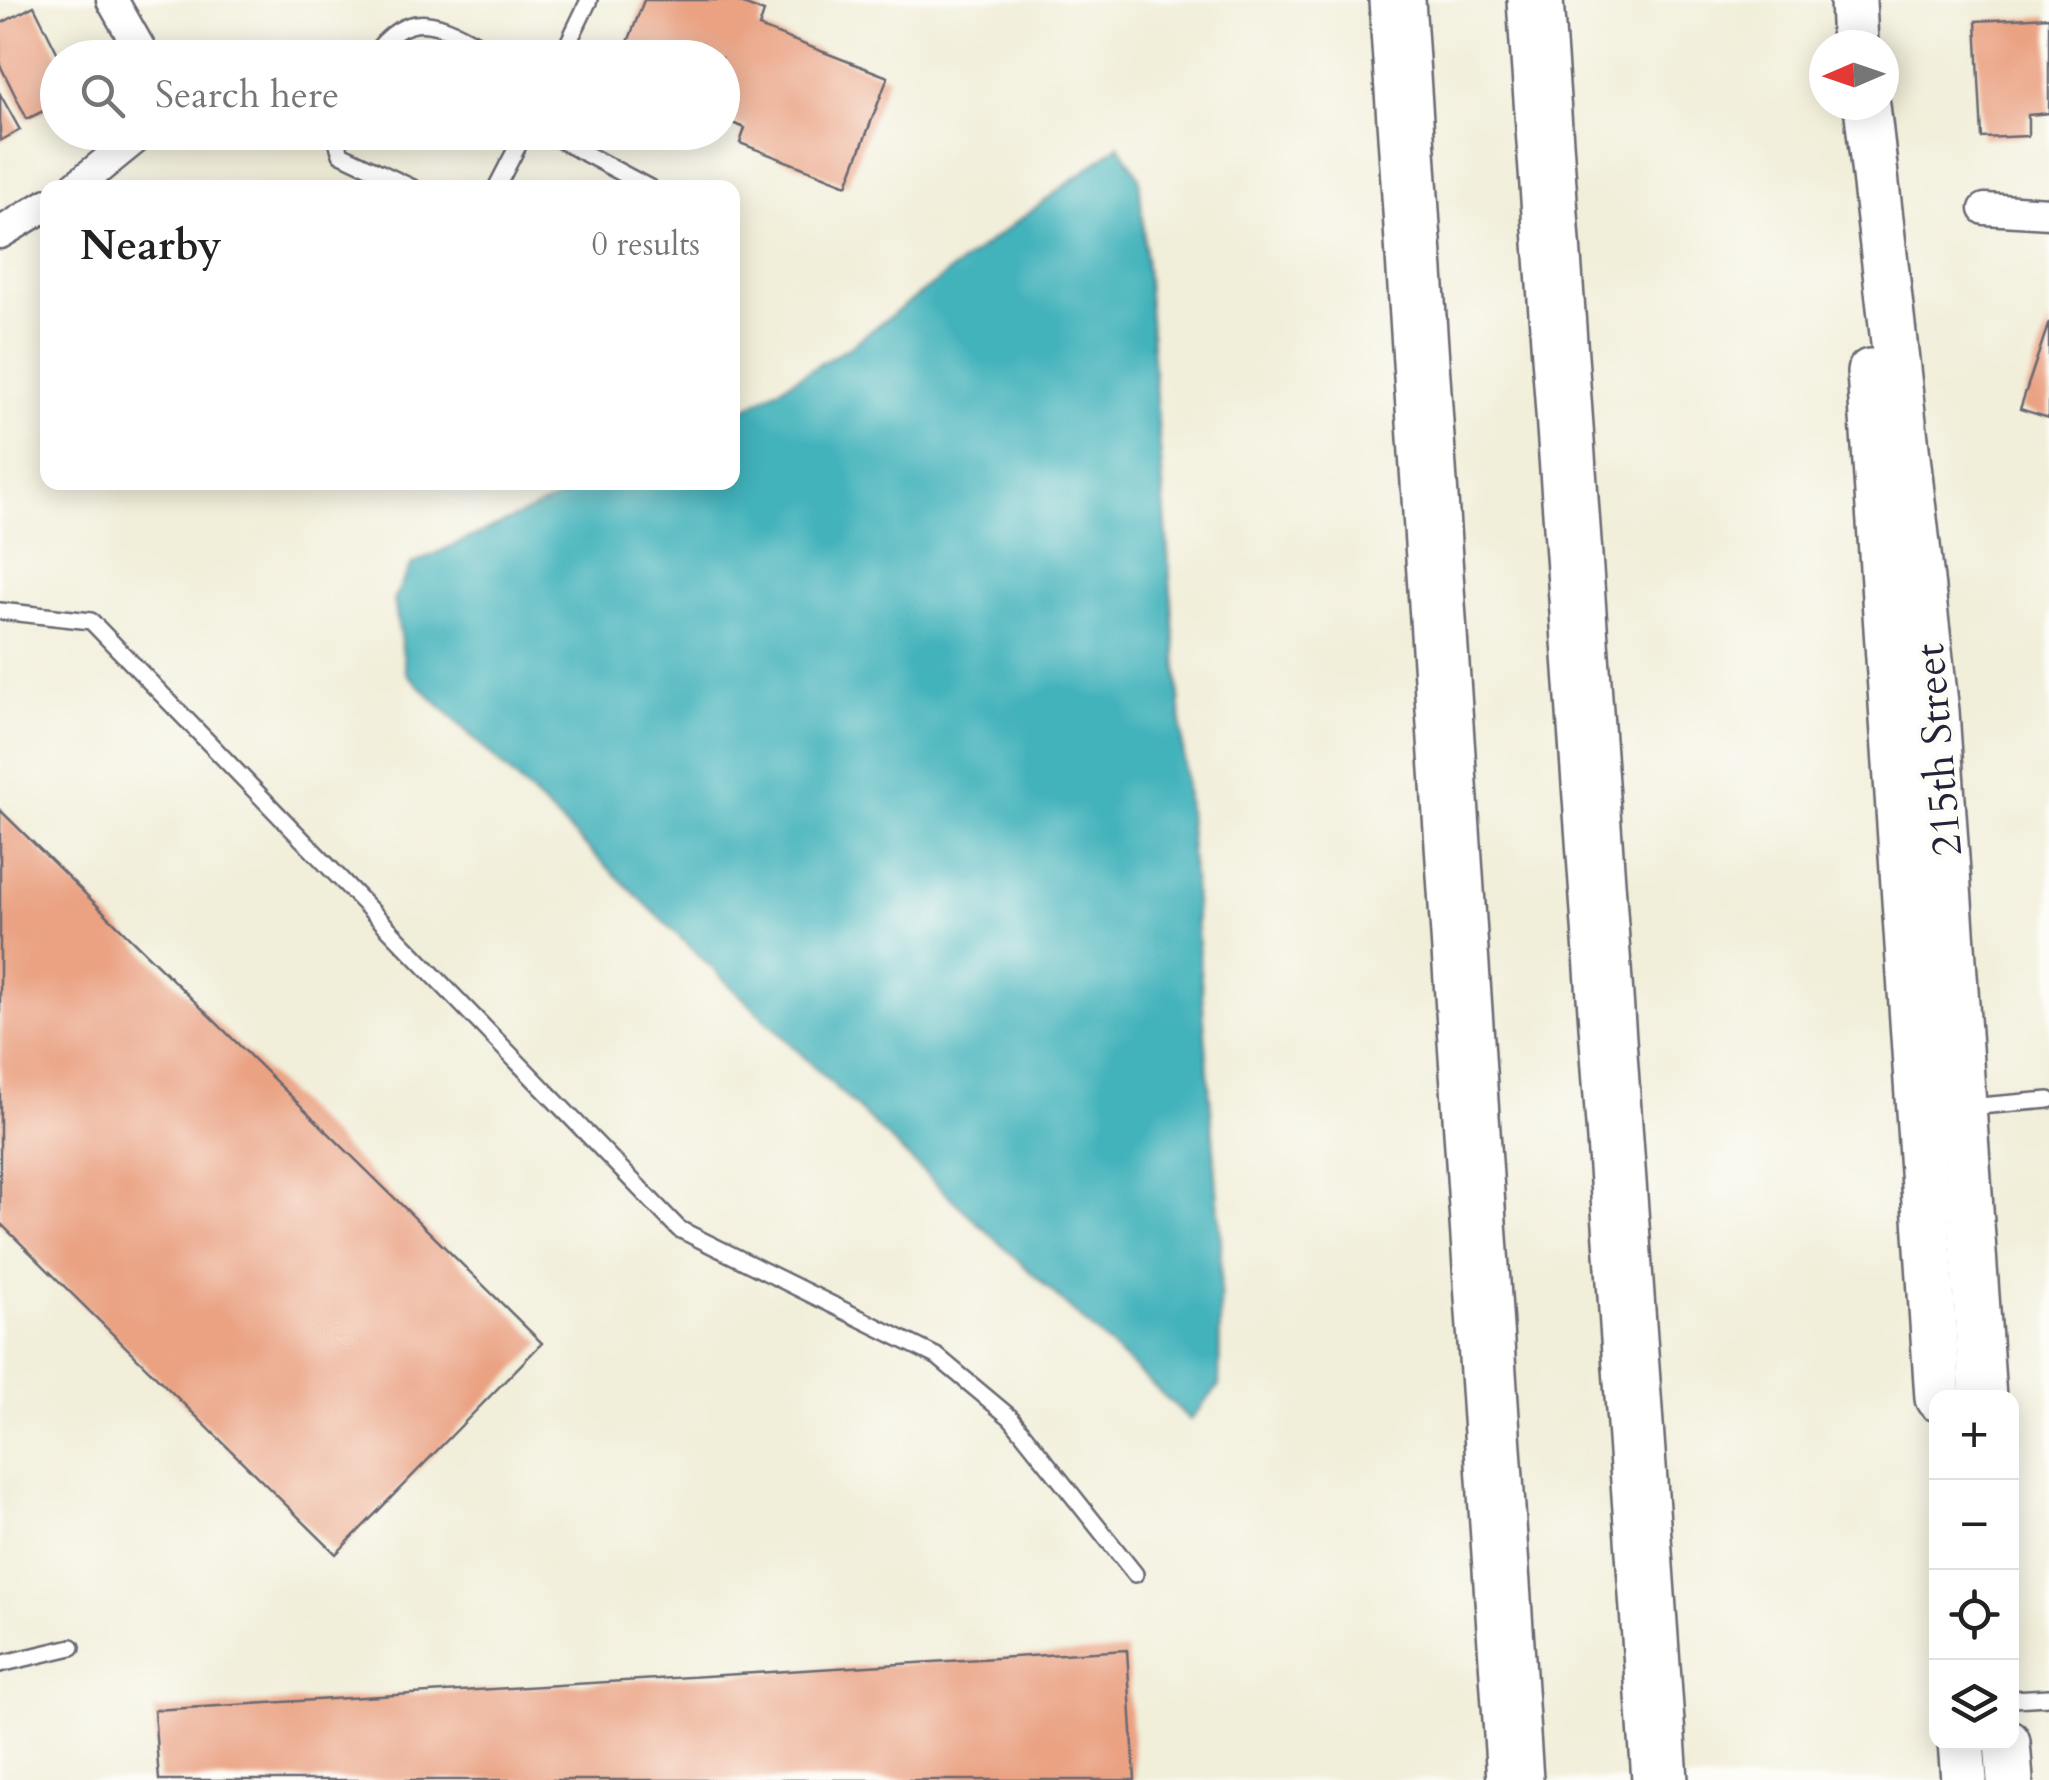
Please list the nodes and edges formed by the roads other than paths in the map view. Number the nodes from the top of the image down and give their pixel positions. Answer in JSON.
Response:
{"nodes":[{"id":1,"x":112,"y":0,"type":"edge"},
{"id":2,"x":589,"y":0,"type":"edge"},
{"id":3,"x":1396,"y":0,"type":"edge"},
{"id":4,"x":1536,"y":0,"type":"edge"},
{"id":5,"x":135,"y":40,"type":"edge"},
{"id":6,"x":381,"y":40,"type":"edge"},
{"id":7,"x":470,"y":40,"type":"edge"},
{"id":8,"x":570,"y":40,"type":"edge"},
{"id":9,"x":1858,"y":120,"type":"edge"},
{"id":10,"x":1870,"y":120,"type":"edge"},
{"id":11,"x":121,"y":150,"type":"edge"},
{"id":12,"x":341,"y":150,"type":"edge"},
{"id":13,"x":516,"y":150,"type":"edge"},
{"id":14,"x":579,"y":150,"type":"edge"},
{"id":15,"x":84,"y":180,"type":"edge"},
{"id":16,"x":396,"y":180,"type":"edge"},
{"id":17,"x":500,"y":180,"type":"edge"},
{"id":18,"x":635,"y":180,"type":"edge"},
{"id":19,"x":1985,"y":208,"type":"dead end"},
{"id":20,"x":40,"y":209,"type":"edge"},
{"id":21,"x":2049,"y":213,"type":"edge"},
{"id":22,"x":0,"y":234,"type":"edge"},
{"id":23,"x":0,"y":611,"type":"edge"},
{"id":24,"x":2049,"y":1100,"type":"edge"},
{"id":25,"x":1941,"y":1109,"type":"junction"},
{"id":26,"x":1938,"y":1390,"type":"edge"},
{"id":27,"x":1982,"y":1390,"type":"edge"},
{"id":28,"x":1135,"y":1574,"type":"dead end"},
{"id":29,"x":72,"y":1647,"type":"dead end"},
{"id":30,"x":0,"y":1664,"type":"edge"},
{"id":31,"x":2049,"y":1698,"type":"edge"},
{"id":32,"x":2019,"y":1699,"type":"edge"},
{"id":33,"x":1962,"y":1750,"type":"edge"},
{"id":34,"x":2008,"y":1750,"type":"edge"},
{"id":35,"x":1515,"y":1780,"type":"edge"},
{"id":36,"x":1660,"y":1780,"type":"edge"},
{"id":37,"x":1964,"y":1780,"type":"edge"},
{"id":38,"x":2010,"y":1780,"type":"edge"}],
"edges":[{"from":1,"to":5,"type":"street"},
{"from":2,"to":8,"type":"lane"},
{"from":3,"to":35,"type":"highway"},
{"from":4,"to":36,"type":"highway"},
{"from":6,"to":7,"type":"lane"},
{"from":9,"to":25,"type":"street","name":"215th Street"},
{"from":10,"to":25,"type":"street","name":"215th Street"},
{"from":11,"to":15,"type":"street"},
{"from":12,"to":16,"type":"lane"},
{"from":13,"to":17,"type":"lane"},
{"from":14,"to":18,"type":"lane"},
{"from":19,"to":21,"type":"street"},
{"from":20,"to":22,"type":"street"},
{"from":23,"to":28,"type":"lane"},
{"from":24,"to":25,"type":"lane"},
{"from":25,"to":26,"type":"street","name":"215th Street"},
{"from":25,"to":27,"type":"street","name":"215th Street"},
{"from":29,"to":30,"type":"lane"},
{"from":31,"to":32,"type":"lane"},
{"from":33,"to":37,"type":"street"},
{"from":34,"to":38,"type":"street"}]}
